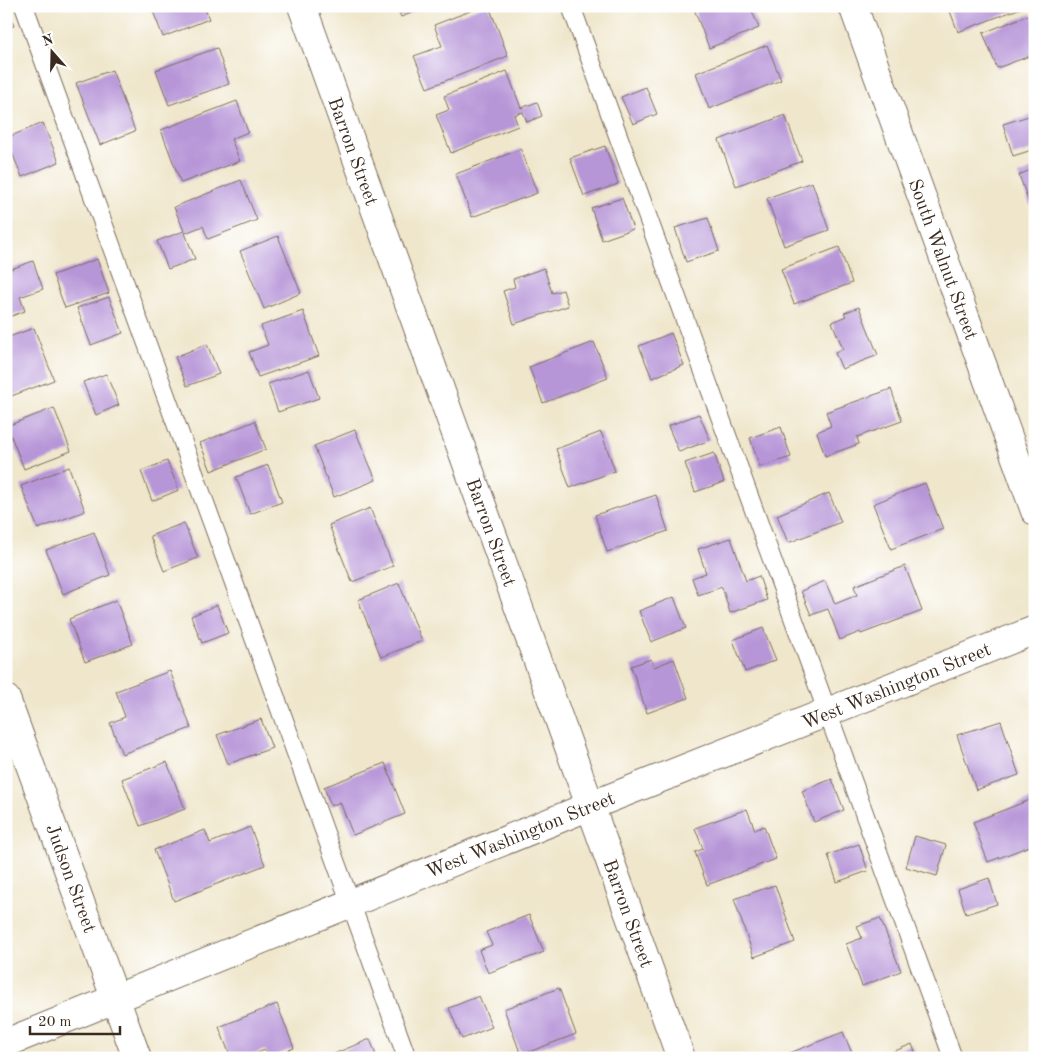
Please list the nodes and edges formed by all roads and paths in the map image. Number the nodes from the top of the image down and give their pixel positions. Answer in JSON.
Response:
{"nodes":[{"id":1,"x":24,"y":6,"type":"edge"},
{"id":2,"x":302,"y":6,"type":"edge"},
{"id":3,"x":570,"y":6,"type":"edge"},
{"id":4,"x":853,"y":6,"type":"edge"},
{"id":5,"x":1035,"y":511,"type":"edge"},
{"id":6,"x":1035,"y":630,"type":"edge"},
{"id":7,"x":6,"y":699,"type":"edge"},
{"id":8,"x":828,"y":712,"type":"junction"},
{"id":9,"x":590,"y":806,"type":"junction"},
{"id":10,"x":351,"y":902,"type":"junction"},
{"id":11,"x":115,"y":998,"type":"junction"},
{"id":12,"x":6,"y":1042,"type":"edge"},
{"id":13,"x":137,"y":1058,"type":"edge"},
{"id":14,"x":406,"y":1058,"type":"edge"},
{"id":15,"x":681,"y":1058,"type":"edge"},
{"id":16,"x":953,"y":1058,"type":"edge"}],
"edges":[{"from":1,"to":10,"type":"lane"},
{"from":2,"to":9,"type":"street","name":"Barron Street"},
{"from":3,"to":8,"type":"lane"},
{"from":4,"to":5,"type":"street","name":"South Walnut Street"},
{"from":6,"to":8,"type":"street","name":"West Washington Street"},
{"from":7,"to":11,"type":"street","name":"Judson Street"},
{"from":8,"to":9,"type":"street","name":"West Washington Street"},
{"from":8,"to":16,"type":"lane"},
{"from":9,"to":10,"type":"street","name":"West Washington Street"},
{"from":9,"to":15,"type":"street","name":"Barron Street"},
{"from":10,"to":11,"type":"street","name":"West Washington Street"},
{"from":10,"to":14,"type":"lane"},
{"from":11,"to":12,"type":"street","name":"West Washington Street"},
{"from":11,"to":13,"type":"street","name":"Judson Street"}]}
